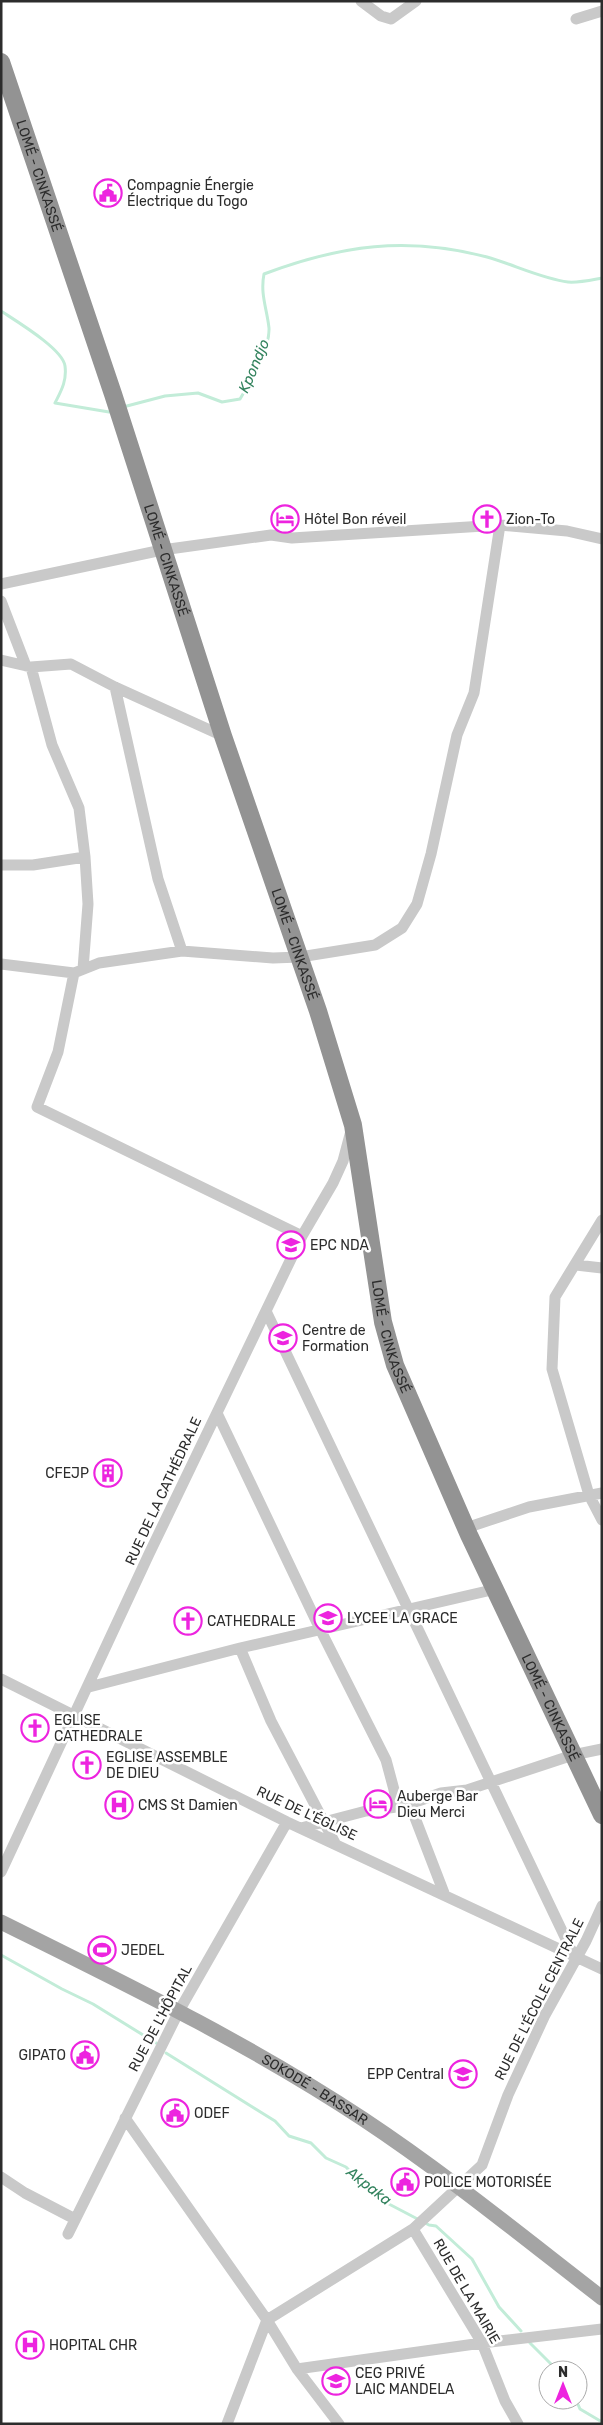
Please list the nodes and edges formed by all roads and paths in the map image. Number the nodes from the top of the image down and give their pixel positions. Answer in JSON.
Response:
{"nodes":[{"id":1,"x":361,"y":1,"type":"edge"},
{"id":2,"x":416,"y":1,"type":"edge"},
{"id":3,"x":602,"y":10,"type":"edge"},
{"id":4,"x":576,"y":18,"type":"dead end"},
{"id":5,"x":1,"y":62,"type":"edge"},
{"id":6,"x":500,"y":525,"type":"junction"},
{"id":7,"x":602,"y":539,"type":"edge"},
{"id":8,"x":162,"y":550,"type":"junction"},
{"id":9,"x":1,"y":584,"type":"edge"},
{"id":10,"x":1,"y":601,"type":"edge"},
{"id":11,"x":1,"y":660,"type":"edge"},
{"id":12,"x":28,"y":666,"type":"junction"},
{"id":13,"x":115,"y":687,"type":"junction"},
{"id":14,"x":223,"y":736,"type":"junction"},
{"id":15,"x":85,"y":857,"type":"junction"},
{"id":16,"x":1,"y":865,"type":"edge"},
{"id":17,"x":182,"y":951,"type":"junction"},
{"id":18,"x":300,"y":957,"type":"junction"},
{"id":19,"x":1,"y":964,"type":"edge"},
{"id":20,"x":78,"y":971,"type":"junction"},
{"id":21,"x":353,"y":1124,"type":"junction"},
{"id":22,"x":602,"y":1220,"type":"edge"},
{"id":23,"x":302,"y":1236,"type":"junction"},
{"id":24,"x":576,"y":1265,"type":"junction"},
{"id":25,"x":602,"y":1268,"type":"edge"},
{"id":26,"x":266,"y":1311,"type":"junction"},
{"id":27,"x":217,"y":1412,"type":"junction"},
{"id":28,"x":602,"y":1493,"type":"edge"},
{"id":29,"x":588,"y":1495,"type":"junction"},
{"id":30,"x":602,"y":1520,"type":"edge"},
{"id":31,"x":466,"y":1528,"type":"junction"},
{"id":32,"x":496,"y":1589,"type":"junction"},
{"id":33,"x":408,"y":1609,"type":"junction"},
{"id":34,"x":320,"y":1629,"type":"junction"},
{"id":35,"x":240,"y":1648,"type":"junction"},
{"id":36,"x":1,"y":1679,"type":"edge"},
{"id":37,"x":89,"y":1688,"type":"junction"},
{"id":38,"x":75,"y":1717,"type":"junction"},
{"id":39,"x":602,"y":1749,"type":"edge"},
{"id":40,"x":572,"y":1755,"type":"junction"},
{"id":41,"x":493,"y":1782,"type":"junction"},
{"id":42,"x":404,"y":1806,"type":"junction"},
{"id":43,"x":602,"y":1815,"type":"edge"},
{"id":44,"x":288,"y":1822,"type":"junction"},
{"id":45,"x":325,"y":1822,"type":"junction"},
{"id":46,"x":301,"y":1828,"type":"junction"},
{"id":47,"x":335,"y":1843,"type":"junction"},
{"id":48,"x":1,"y":1872,"type":"edge"},
{"id":49,"x":444,"y":1893,"type":"junction"},
{"id":50,"x":602,"y":1906,"type":"edge"},
{"id":51,"x":1,"y":1922,"type":"edge"},
{"id":52,"x":575,"y":1958,"type":"junction"},
{"id":53,"x":602,"y":1969,"type":"edge"},
{"id":54,"x":180,"y":2011,"type":"junction"},
{"id":55,"x":125,"y":2118,"type":"junction"},
{"id":56,"x":1,"y":2178,"type":"edge"},
{"id":57,"x":460,"y":2187,"type":"junction"},
{"id":58,"x":75,"y":2218,"type":"junction"},
{"id":59,"x":416,"y":2227,"type":"junction"},
{"id":60,"x":68,"y":2234,"type":"dead end"},
{"id":61,"x":602,"y":2298,"type":"edge"},
{"id":62,"x":267,"y":2320,"type":"junction"},
{"id":63,"x":602,"y":2329,"type":"edge"},
{"id":64,"x":482,"y":2343,"type":"junction"},
{"id":65,"x":297,"y":2369,"type":"junction"},
{"id":66,"x":227,"y":2424,"type":"edge"},
{"id":67,"x":339,"y":2424,"type":"edge"},
{"id":68,"x":518,"y":2424,"type":"edge"}],
"edges":[{"from":1,"to":2,"type":"street"},
{"from":3,"to":4,"type":"street"},
{"from":5,"to":8,"type":"highway","name":"LOMÉ - CINKASSÉ"},
{"from":6,"to":7,"type":"street"},
{"from":6,"to":8,"type":"street"},
{"from":6,"to":18,"type":"street"},
{"from":8,"to":9,"type":"street"},
{"from":8,"to":14,"type":"highway","name":"LOMÉ - CINKASSÉ"},
{"from":10,"to":12,"type":"street"},
{"from":11,"to":12,"type":"street"},
{"from":12,"to":13,"type":"street"},
{"from":12,"to":15,"type":"street"},
{"from":13,"to":14,"type":"street"},
{"from":13,"to":17,"type":"street"},
{"from":14,"to":18,"type":"highway","name":"LOMÉ - CINKASSÉ"},
{"from":15,"to":16,"type":"street"},
{"from":15,"to":20,"type":"street"},
{"from":17,"to":18,"type":"street"},
{"from":17,"to":20,"type":"street"},
{"from":18,"to":21,"type":"highway","name":"LOMÉ - CINKASSÉ"},
{"from":19,"to":20,"type":"street"},
{"from":20,"to":23,"type":"street"},
{"from":21,"to":23,"type":"street","name":"RUE DE LA CATHÉDRALE"},
{"from":21,"to":31,"type":"highway","name":"LOMÉ - CINKASSÉ"},
{"from":22,"to":24,"type":"street"},
{"from":23,"to":26,"type":"street","name":"RUE DE LA CATHÉDRALE"},
{"from":24,"to":25,"type":"street"},
{"from":24,"to":29,"type":"street"},
{"from":26,"to":27,"type":"street","name":"RUE DE LA CATHÉDRALE"},
{"from":26,"to":33,"type":"street"},
{"from":27,"to":34,"type":"street"},
{"from":27,"to":37,"type":"street","name":"RUE DE LA CATHÉDRALE"},
{"from":28,"to":29,"type":"street"},
{"from":29,"to":30,"type":"street"},
{"from":29,"to":31,"type":"street"},
{"from":31,"to":32,"type":"highway","name":"LOMÉ - CINKASSÉ"},
{"from":32,"to":33,"type":"street"},
{"from":32,"to":40,"type":"highway","name":"LOMÉ - CINKASSÉ"},
{"from":33,"to":34,"type":"street"},
{"from":33,"to":41,"type":"street"},
{"from":34,"to":35,"type":"street"},
{"from":34,"to":42,"type":"street"},
{"from":35,"to":37,"type":"street"},
{"from":35,"to":45,"type":"street"},
{"from":36,"to":38,"type":"street","name":"RUE DE L'ÉGLISE"},
{"from":37,"to":38,"type":"street","name":"RUE DE LA CATHÉDRALE"},
{"from":38,"to":44,"type":"street","name":"RUE DE L'ÉGLISE"},
{"from":38,"to":48,"type":"street","name":"RUE DE LA CATHÉDRALE"},
{"from":39,"to":40,"type":"street"},
{"from":40,"to":41,"type":"street"},
{"from":40,"to":43,"type":"highway","name":"LOMÉ - CINKASSÉ"},
{"from":41,"to":42,"type":"street"},
{"from":41,"to":52,"type":"street"},
{"from":42,"to":45,"type":"street"},
{"from":42,"to":49,"type":"street"},
{"from":44,"to":46,"type":"street","name":"RUE DE L'ÉGLISE"},
{"from":44,"to":54,"type":"street","name":"RUE DE L'HÔPITAL"},
{"from":45,"to":46,"type":"street"},
{"from":45,"to":47,"type":"street"},
{"from":46,"to":47,"type":"street","name":"RUE DE L'ÉGLISE"},
{"from":47,"to":49,"type":"street","name":"RUE DE L'ÉGLISE"},
{"from":49,"to":52,"type":"street","name":"RUE DE L'ÉGLISE"},
{"from":50,"to":52,"type":"street","name":"RUE DE L'ÉCOLE CENTRALE"},
{"from":51,"to":54,"type":"main road","name":"SOKODÉ - BASSAR"},
{"from":52,"to":53,"type":"street","name":"RUE DE L'ÉGLISE"},
{"from":52,"to":57,"type":"street","name":"RUE DE L'ÉCOLE CENTRALE"},
{"from":54,"to":55,"type":"street","name":"RUE DE L'HÔPITAL"},
{"from":54,"to":57,"type":"main road","name":"SOKODÉ - BASSAR"},
{"from":55,"to":58,"type":"street","name":"RUE DE L'HÔPITAL"},
{"from":55,"to":62,"type":"street"},
{"from":56,"to":58,"type":"street"},
{"from":57,"to":59,"type":"street","name":"RUE DE L'ÉCOLE CENTRALE"},
{"from":57,"to":61,"type":"main road","name":"SOKODÉ - BASSAR"},
{"from":58,"to":60,"type":"street","name":"RUE DE L'HÔPITAL"},
{"from":59,"to":62,"type":"street","name":"RUE DE L'ÉCOLE CENTRALE"},
{"from":59,"to":64,"type":"street","name":"RUE DE LA MAIRIE"},
{"from":62,"to":65,"type":"street"},
{"from":62,"to":66,"type":"street"},
{"from":63,"to":64,"type":"street"},
{"from":64,"to":65,"type":"street"},
{"from":64,"to":68,"type":"street","name":"RUE DE LA MAIRIE"},
{"from":65,"to":67,"type":"street"}]}
